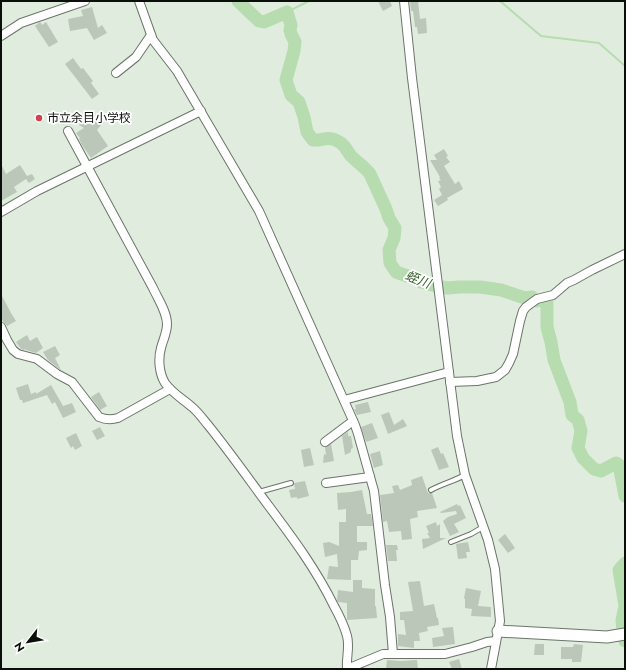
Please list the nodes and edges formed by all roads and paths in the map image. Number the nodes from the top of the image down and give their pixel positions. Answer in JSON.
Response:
{"nodes":[{"id":1,"x":85,"y":1,"type":"edge"},
{"id":2,"x":140,"y":1,"type":"edge"},
{"id":3,"x":404,"y":1,"type":"edge"},
{"id":4,"x":1,"y":36,"type":"edge"},
{"id":5,"x":151,"y":36,"type":"junction"},
{"id":6,"x":116,"y":73,"type":"dead end"},
{"id":7,"x":201,"y":111,"type":"junction"},
{"id":8,"x":68,"y":132,"type":"dead end"},
{"id":9,"x":87,"y":166,"type":"junction"},
{"id":10,"x":1,"y":212,"type":"edge"},
{"id":11,"x":625,"y":254,"type":"edge"},
{"id":12,"x":1,"y":327,"type":"edge"},
{"id":13,"x":449,"y":372,"type":"junction"},
{"id":14,"x":450,"y":382,"type":"junction"},
{"id":15,"x":170,"y":389,"type":"junction"},
{"id":16,"x":344,"y":400,"type":"junction"},
{"id":17,"x":353,"y":421,"type":"junction"},
{"id":18,"x":325,"y":442,"type":"dead end"},
{"id":19,"x":465,"y":475,"type":"junction"},
{"id":20,"x":370,"y":477,"type":"junction"},
{"id":21,"x":290,"y":483,"type":"dead end"},
{"id":22,"x":326,"y":483,"type":"dead end"},
{"id":23,"x":431,"y":490,"type":"dead end"},
{"id":24,"x":258,"y":492,"type":"junction"},
{"id":25,"x":483,"y":527,"type":"junction"},
{"id":26,"x":451,"y":542,"type":"dead end"},
{"id":27,"x":622,"y":634,"type":"edge"},
{"id":28,"x":497,"y":636,"type":"junction"},
{"id":29,"x":393,"y":654,"type":"junction"},
{"id":30,"x":347,"y":669,"type":"edge"},
{"id":31,"x":491,"y":669,"type":"edge"}],
"edges":[{"from":1,"to":4,"type":"street"},
{"from":2,"to":5,"type":"street"},
{"from":3,"to":13,"type":"street"},
{"from":5,"to":6,"type":"street"},
{"from":5,"to":7,"type":"street"},
{"from":7,"to":9,"type":"street"},
{"from":7,"to":16,"type":"street"},
{"from":8,"to":9,"type":"street"},
{"from":9,"to":10,"type":"street"},
{"from":9,"to":15,"type":"street"},
{"from":11,"to":14,"type":"street"},
{"from":12,"to":15,"type":"street"},
{"from":13,"to":14,"type":"street"},
{"from":13,"to":16,"type":"street"},
{"from":14,"to":19,"type":"street"},
{"from":15,"to":24,"type":"street"},
{"from":16,"to":17,"type":"street"},
{"from":17,"to":18,"type":"street"},
{"from":17,"to":20,"type":"street"},
{"from":19,"to":23,"type":"lane"},
{"from":19,"to":25,"type":"street"},
{"from":20,"to":22,"type":"street"},
{"from":20,"to":29,"type":"street"},
{"from":21,"to":24,"type":"lane"},
{"from":24,"to":30,"type":"street"},
{"from":25,"to":26,"type":"lane"},
{"from":25,"to":28,"type":"street"},
{"from":27,"to":28,"type":"street"},
{"from":28,"to":29,"type":"street"},
{"from":28,"to":31,"type":"street"},
{"from":29,"to":30,"type":"street"}]}
